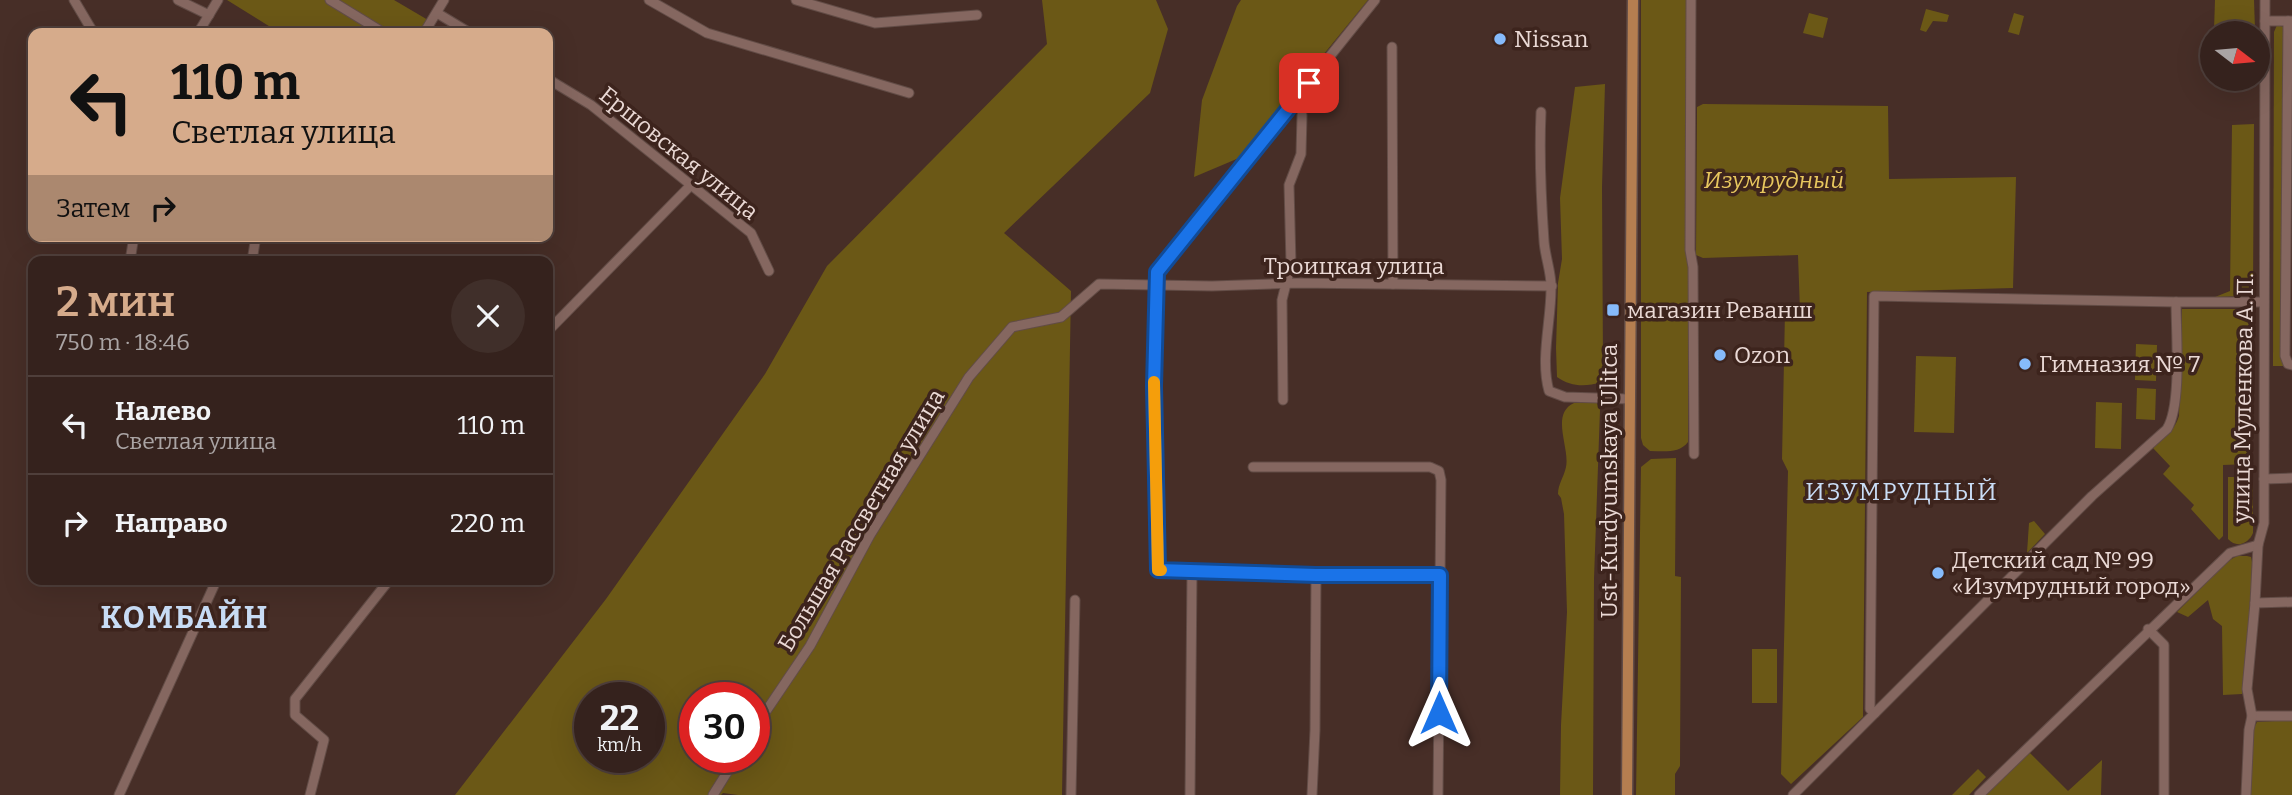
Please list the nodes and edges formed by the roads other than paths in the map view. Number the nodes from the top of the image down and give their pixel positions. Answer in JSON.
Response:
{"nodes":[{"id":1,"x":74,"y":0,"type":"edge"},
{"id":2,"x":178,"y":0,"type":"edge"},
{"id":3,"x":218,"y":0,"type":"edge"},
{"id":4,"x":330,"y":0,"type":"edge"},
{"id":5,"x":444,"y":0,"type":"edge"},
{"id":6,"x":649,"y":0,"type":"edge"},
{"id":7,"x":796,"y":0,"type":"edge"},
{"id":8,"x":1375,"y":0,"type":"edge"},
{"id":9,"x":1633,"y":0,"type":"edge"},
{"id":10,"x":1691,"y":0,"type":"edge"},
{"id":11,"x":2265,"y":0,"type":"edge"},
{"id":12,"x":436,"y":13,"type":"junction"},
{"id":13,"x":209,"y":15,"type":"junction"},
{"id":14,"x":977,"y":15,"type":"dead end"},
{"id":15,"x":2290,"y":20,"type":"edge"},
{"id":16,"x":2264,"y":21,"type":"joint"},
{"id":17,"x":91,"y":28,"type":"edge"},
{"id":18,"x":201,"y":28,"type":"edge"},
{"id":19,"x":376,"y":28,"type":"edge"},
{"id":20,"x":427,"y":28,"type":"edge"},
{"id":21,"x":462,"y":28,"type":"edge"},
{"id":22,"x":1392,"y":47,"type":"dead end"},
{"id":23,"x":553,"y":82,"type":"edge"},
{"id":24,"x":2264,"y":91,"type":"edge"},
{"id":25,"x":909,"y":93,"type":"dead end"},
{"id":26,"x":1541,"y":112,"type":"dead end"},
{"id":27,"x":1302,"y":115,"type":"dead end"},
{"id":28,"x":2290,"y":179,"type":"edge"},
{"id":29,"x":691,"y":185,"type":"junction"},
{"id":30,"x":769,"y":271,"type":"dead end"},
{"id":31,"x":1287,"y":283,"type":"junction"},
{"id":32,"x":1393,"y":284,"type":"junction"},
{"id":33,"x":1157,"y":285,"type":"junction"},
{"id":34,"x":1552,"y":286,"type":"junction"},
{"id":35,"x":2289,"y":286,"type":"edge"},
{"id":36,"x":2176,"y":302,"type":"junction"},
{"id":37,"x":2264,"y":302,"type":"junction"},
{"id":38,"x":553,"y":326,"type":"edge"},
{"id":39,"x":2290,"y":364,"type":"edge"},
{"id":40,"x":1630,"y":399,"type":"junction"},
{"id":41,"x":1283,"y":400,"type":"dead end"},
{"id":42,"x":1694,"y":454,"type":"dead end"},
{"id":43,"x":1253,"y":467,"type":"dead end"},
{"id":44,"x":2292,"y":478,"type":"edge"},
{"id":45,"x":2264,"y":479,"type":"junction"},
{"id":46,"x":2258,"y":545,"type":"junction"},
{"id":47,"x":1192,"y":571,"type":"junction"},
{"id":48,"x":1316,"y":575,"type":"junction"},
{"id":49,"x":1440,"y":575,"type":"junction"},
{"id":50,"x":214,"y":585,"type":"edge"},
{"id":51,"x":385,"y":585,"type":"edge"},
{"id":52,"x":1075,"y":600,"type":"dead end"},
{"id":53,"x":2292,"y":602,"type":"edge"},
{"id":54,"x":2255,"y":603,"type":"junction"},
{"id":55,"x":2148,"y":629,"type":"junction"},
{"id":56,"x":770,"y":705,"type":"edge"},
{"id":57,"x":1875,"y":713,"type":"junction"},
{"id":58,"x":2252,"y":716,"type":"junction"},
{"id":59,"x":2292,"y":716,"type":"edge"},
{"id":60,"x":727,"y":773,"type":"edge"},
{"id":61,"x":119,"y":795,"type":"edge"},
{"id":62,"x":310,"y":795,"type":"edge"},
{"id":63,"x":713,"y":795,"type":"edge"},
{"id":64,"x":1071,"y":795,"type":"edge"},
{"id":65,"x":1189,"y":795,"type":"edge"},
{"id":66,"x":1311,"y":795,"type":"edge"},
{"id":67,"x":1438,"y":795,"type":"edge"},
{"id":68,"x":1627,"y":795,"type":"edge"},
{"id":69,"x":1793,"y":795,"type":"edge"},
{"id":70,"x":1979,"y":795,"type":"edge"},
{"id":71,"x":2164,"y":795,"type":"edge"},
{"id":72,"x":2246,"y":795,"type":"edge"}],
"edges":[{"from":1,"to":17,"type":"street"},
{"from":2,"to":13,"type":"street"},
{"from":3,"to":13,"type":"street"},
{"from":4,"to":19,"type":"street"},
{"from":5,"to":12,"type":"street"},
{"from":6,"to":25,"type":"street"},
{"from":7,"to":14,"type":"street"},
{"from":8,"to":33,"type":"street"},
{"from":9,"to":40,"type":"main road","name":"Ust-Kurdyumskaya Ulitca"},
{"from":10,"to":42,"type":"street"},
{"from":11,"to":16,"type":"street","name":"улица Муленкова А. П."},
{"from":12,"to":20,"type":"street"},
{"from":12,"to":21,"type":"street"},
{"from":13,"to":18,"type":"street"},
{"from":15,"to":16,"type":"street"},
{"from":15,"to":28,"type":"street"},
{"from":22,"to":32,"type":"street"},
{"from":23,"to":29,"type":"street","name":"Ершовская улица"},
{"from":24,"to":37,"type":"street","name":"улица Муленкова А. П."},
{"from":26,"to":34,"type":"street"},
{"from":27,"to":31,"type":"street"},
{"from":28,"to":35,"type":"street"},
{"from":29,"to":30,"type":"street","name":"Ершовская улица"},
{"from":29,"to":38,"type":"street"},
{"from":31,"to":32,"type":"street","name":"Троицкая улица"},
{"from":31,"to":33,"type":"street","name":"Троицкая улица"},
{"from":31,"to":41,"type":"street"},
{"from":32,"to":34,"type":"street","name":"Троицкая улица"},
{"from":33,"to":47,"type":"street"},
{"from":33,"to":56,"type":"street","name":"Большая Рассветная улица"},
{"from":34,"to":40,"type":"street"},
{"from":35,"to":39,"type":"street"},
{"from":36,"to":37,"type":"street"},
{"from":36,"to":57,"type":"street"},
{"from":36,"to":57,"type":"street"},
{"from":37,"to":45,"type":"street","name":"улица Муленкова А. П."},
{"from":40,"to":68,"type":"main road","name":"Ust-Kurdyumskaya Ulitca"},
{"from":43,"to":49,"type":"street"},
{"from":44,"to":45,"type":"street"},
{"from":45,"to":46,"type":"street","name":"улица Муленкова А. П."},
{"from":46,"to":54,"type":"street","name":"улица Муленкова А. П."},
{"from":46,"to":55,"type":"street"},
{"from":47,"to":48,"type":"street"},
{"from":47,"to":65,"type":"street"},
{"from":48,"to":49,"type":"street"},
{"from":48,"to":66,"type":"street"},
{"from":49,"to":67,"type":"street"},
{"from":50,"to":61,"type":"street"},
{"from":51,"to":62,"type":"street"},
{"from":52,"to":64,"type":"street"},
{"from":53,"to":54,"type":"street"},
{"from":54,"to":58,"type":"street","name":"улица Муленкова А. П."},
{"from":55,"to":70,"type":"street"},
{"from":55,"to":71,"type":"street"},
{"from":57,"to":69,"type":"street"},
{"from":58,"to":59,"type":"street"},
{"from":58,"to":72,"type":"street","name":"улица Муленкова А. П."},
{"from":60,"to":63,"type":"street"}]}
